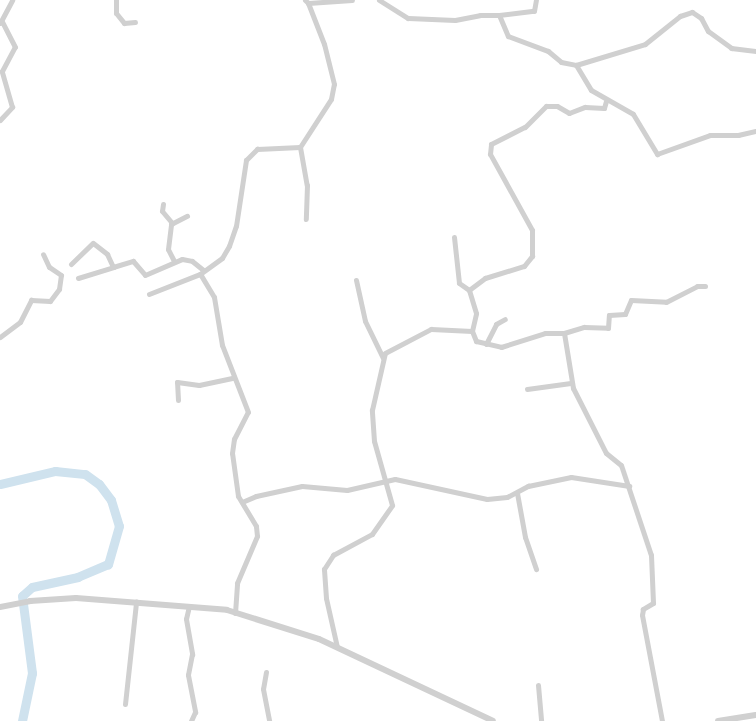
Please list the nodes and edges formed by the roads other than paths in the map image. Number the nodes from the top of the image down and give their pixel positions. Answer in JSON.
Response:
{"nodes":[{"id":1,"x":12,"y":0,"type":"edge"},
{"id":2,"x":116,"y":0,"type":"edge"},
{"id":3,"x":352,"y":0,"type":"edge"},
{"id":4,"x":379,"y":0,"type":"edge"},
{"id":5,"x":536,"y":0,"type":"edge"},
{"id":6,"x":307,"y":2,"type":"edge"},
{"id":7,"x":499,"y":15,"type":"junction"},
{"id":8,"x":135,"y":22,"type":"dead end"},
{"id":9,"x":1,"y":23,"type":"edge"},
{"id":10,"x":756,"y":50,"type":"edge"},
{"id":11,"x":576,"y":65,"type":"junction"},
{"id":12,"x":606,"y":101,"type":"junction"},
{"id":13,"x":0,"y":120,"type":"edge"},
{"id":14,"x":756,"y":131,"type":"edge"},
{"id":15,"x":300,"y":147,"type":"junction"},
{"id":16,"x":163,"y":204,"type":"dead end"},
{"id":17,"x":187,"y":216,"type":"dead end"},
{"id":18,"x":306,"y":219,"type":"dead end"},
{"id":19,"x":172,"y":223,"type":"junction"},
{"id":20,"x":454,"y":237,"type":"dead end"},
{"id":21,"x":42,"y":254,"type":"dead end"},
{"id":22,"x":174,"y":261,"type":"junction"},
{"id":23,"x":71,"y":264,"type":"dead end"},
{"id":24,"x":113,"y":267,"type":"junction"},
{"id":25,"x":202,"y":272,"type":"junction"},
{"id":26,"x":78,"y":278,"type":"dead end"},
{"id":27,"x":356,"y":280,"type":"dead end"},
{"id":28,"x":705,"y":286,"type":"dead end"},
{"id":29,"x":469,"y":290,"type":"junction"},
{"id":30,"x":149,"y":294,"type":"dead end"},
{"id":31,"x":505,"y":319,"type":"dead end"},
{"id":32,"x":472,"y":331,"type":"junction"},
{"id":33,"x":564,"y":334,"type":"junction"},
{"id":34,"x":0,"y":337,"type":"edge"},
{"id":35,"x":486,"y":344,"type":"junction"},
{"id":36,"x":383,"y":358,"type":"junction"},
{"id":37,"x":233,"y":378,"type":"junction"},
{"id":38,"x":571,"y":383,"type":"junction"},
{"id":39,"x":527,"y":389,"type":"dead end"},
{"id":40,"x":178,"y":400,"type":"dead end"},
{"id":41,"x":386,"y":479,"type":"junction"},
{"id":42,"x":629,"y":486,"type":"junction"},
{"id":43,"x":517,"y":493,"type":"junction"},
{"id":44,"x":242,"y":502,"type":"junction"},
{"id":45,"x":536,"y":569,"type":"dead end"},
{"id":46,"x":136,"y":602,"type":"junction"},
{"id":47,"x":189,"y":606,"type":"junction"},
{"id":48,"x":0,"y":608,"type":"edge"},
{"id":49,"x":236,"y":613,"type":"junction"},
{"id":50,"x":337,"y":647,"type":"junction"},
{"id":51,"x":266,"y":672,"type":"dead end"},
{"id":52,"x":538,"y":685,"type":"dead end"},
{"id":53,"x":125,"y":704,"type":"dead end"},
{"id":54,"x":756,"y":715,"type":"edge"},
{"id":55,"x":191,"y":721,"type":"edge"},
{"id":56,"x":269,"y":721,"type":"edge"},
{"id":57,"x":493,"y":721,"type":"edge"},
{"id":58,"x":541,"y":721,"type":"edge"},
{"id":59,"x":662,"y":721,"type":"edge"},
{"id":60,"x":718,"y":721,"type":"edge"}],
"edges":[{"from":1,"to":9,"type":"street"},
{"from":2,"to":8,"type":"street"},
{"from":3,"to":6,"type":"street"},
{"from":4,"to":7,"type":"street"},
{"from":5,"to":7,"type":"street"},
{"from":6,"to":15,"type":"street"},
{"from":7,"to":11,"type":"street"},
{"from":9,"to":13,"type":"street"},
{"from":10,"to":11,"type":"street"},
{"from":11,"to":12,"type":"street"},
{"from":12,"to":14,"type":"street"},
{"from":12,"to":29,"type":"street"},
{"from":15,"to":18,"type":"street"},
{"from":15,"to":25,"type":"street"},
{"from":16,"to":19,"type":"street"},
{"from":17,"to":19,"type":"street"},
{"from":19,"to":22,"type":"street"},
{"from":20,"to":29,"type":"street"},
{"from":21,"to":34,"type":"street"},
{"from":22,"to":24,"type":"street"},
{"from":22,"to":25,"type":"street"},
{"from":23,"to":24,"type":"street"},
{"from":24,"to":26,"type":"street"},
{"from":25,"to":30,"type":"street"},
{"from":25,"to":37,"type":"street"},
{"from":27,"to":36,"type":"street"},
{"from":28,"to":33,"type":"street"},
{"from":29,"to":32,"type":"street"},
{"from":31,"to":35,"type":"street"},
{"from":32,"to":35,"type":"street"},
{"from":32,"to":36,"type":"street"},
{"from":33,"to":35,"type":"street"},
{"from":33,"to":38,"type":"street"},
{"from":36,"to":41,"type":"street"},
{"from":37,"to":40,"type":"street"},
{"from":37,"to":44,"type":"street"},
{"from":38,"to":39,"type":"street"},
{"from":38,"to":42,"type":"street"},
{"from":41,"to":43,"type":"street"},
{"from":41,"to":44,"type":"street"},
{"from":41,"to":50,"type":"street"},
{"from":42,"to":43,"type":"street"},
{"from":42,"to":59,"type":"street"},
{"from":43,"to":45,"type":"street"},
{"from":44,"to":49,"type":"street"},
{"from":46,"to":47,"type":"street"},
{"from":46,"to":48,"type":"street"},
{"from":46,"to":53,"type":"street"},
{"from":47,"to":49,"type":"street"},
{"from":47,"to":55,"type":"street"},
{"from":49,"to":50,"type":"street"},
{"from":50,"to":57,"type":"street"},
{"from":51,"to":56,"type":"street"},
{"from":52,"to":58,"type":"street"},
{"from":54,"to":60,"type":"street"}]}
